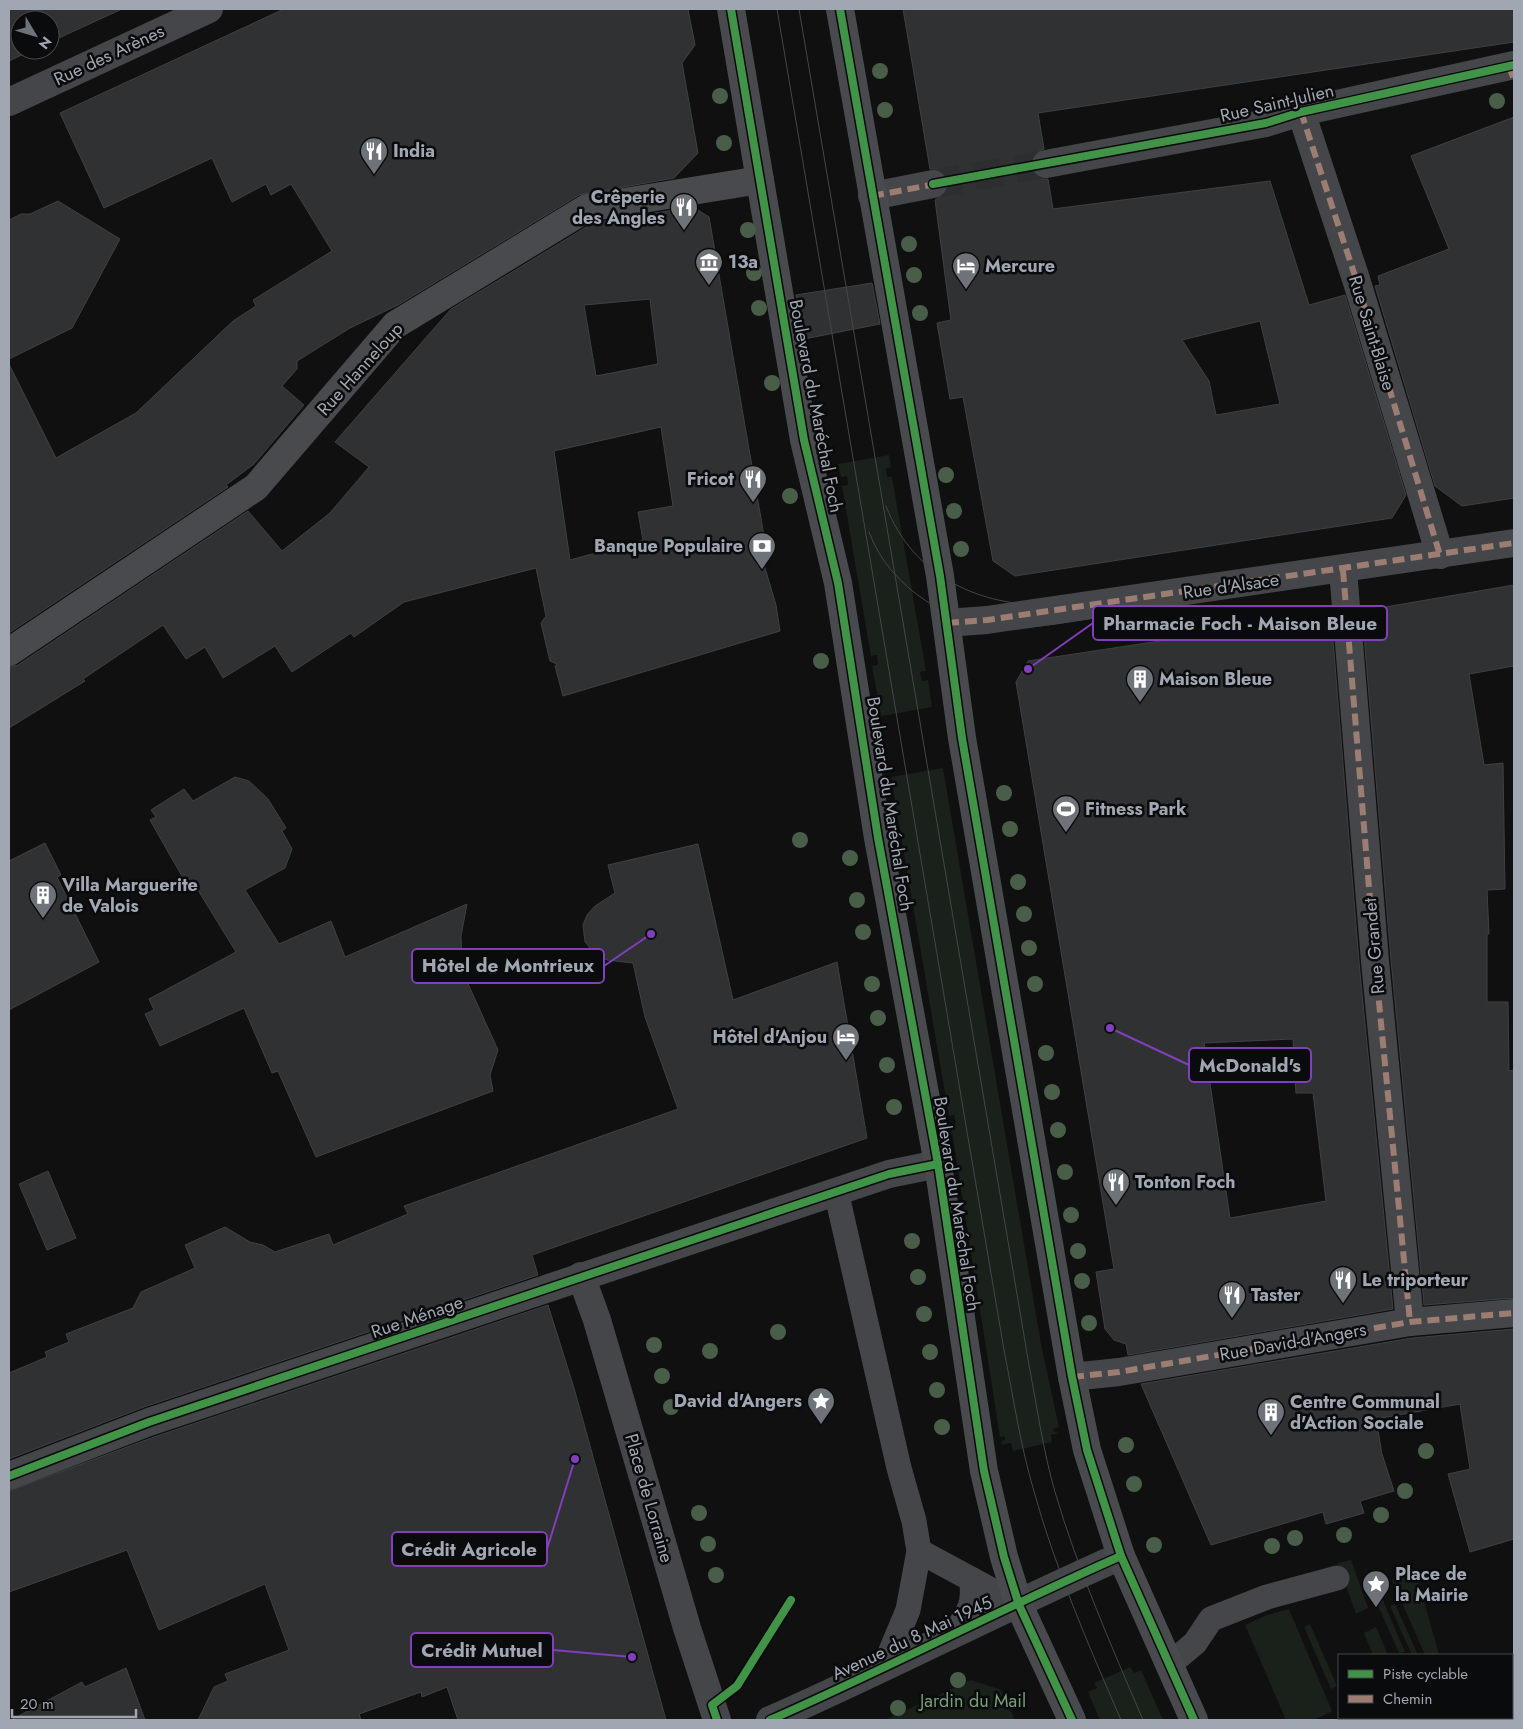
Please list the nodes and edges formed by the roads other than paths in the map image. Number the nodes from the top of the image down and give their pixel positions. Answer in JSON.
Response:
{"nodes":[{"id":1,"x":209,"y":9,"type":"edge"},
{"id":2,"x":731,"y":9,"type":"edge"},
{"id":3,"x":840,"y":9,"type":"edge"},
{"id":4,"x":1512,"y":70,"type":"edge"},
{"id":5,"x":9,"y":102,"type":"edge"},
{"id":6,"x":1301,"y":112,"type":"junction"},
{"id":7,"x":1046,"y":164,"type":"tunnel mouth"},
{"id":8,"x":760,"y":180,"type":"junction"},
{"id":9,"x":932,"y":184,"type":"tunnel mouth"},
{"id":10,"x":872,"y":196,"type":"junction"},
{"id":11,"x":1514,"y":544,"type":"edge"},
{"id":12,"x":1440,"y":555,"type":"junction"},
{"id":13,"x":1343,"y":570,"type":"junction"},
{"id":14,"x":947,"y":623,"type":"junction"},
{"id":15,"x":9,"y":652,"type":"edge"},
{"id":16,"x":938,"y":1164,"type":"junction"},
{"id":17,"x":836,"y":1192,"type":"junction"},
{"id":18,"x":581,"y":1276,"type":"junction"},
{"id":19,"x":1514,"y":1312,"type":"edge"},
{"id":20,"x":1410,"y":1322,"type":"junction"},
{"id":21,"x":1072,"y":1377,"type":"junction"},
{"id":22,"x":9,"y":1476,"type":"edge"},
{"id":23,"x":919,"y":1551,"type":"junction"},
{"id":24,"x":1121,"y":1556,"type":"junction"},
{"id":25,"x":1337,"y":1578,"type":"dead end"},
{"id":26,"x":971,"y":1579,"type":"junction"},
{"id":27,"x":1019,"y":1605,"type":"junction"},
{"id":28,"x":954,"y":1633,"type":"junction"},
{"id":29,"x":1170,"y":1664,"type":"junction"},
{"id":30,"x":885,"y":1665,"type":"junction"},
{"id":31,"x":717,"y":1720,"type":"edge"},
{"id":32,"x":770,"y":1720,"type":"edge"},
{"id":33,"x":1072,"y":1720,"type":"edge"},
{"id":34,"x":1194,"y":1720,"type":"edge"}],
"edges":[{"from":1,"to":5,"type":"street","name":"Rue des Arènes"},
{"from":2,"to":8,"type":"main road","name":"Boulevard du Maréchal Foch"},
{"from":3,"to":10,"type":"main road"},
{"from":4,"to":6,"type":"street","name":"Rue Saint-Julien"},
{"from":6,"to":7,"type":"street","name":"Rue Saint-Julien"},
{"from":6,"to":12,"type":"street","name":"Rue Saint-Blaise"},
{"from":8,"to":15,"type":"main road","name":"Rue Hanneloup"},
{"from":8,"to":16,"type":"main road","name":"Boulevard du Maréchal Foch"},
{"from":9,"to":10,"type":"street"},
{"from":10,"to":14,"type":"main road"},
{"from":11,"to":12,"type":"street","name":"Rue d'Alsace"},
{"from":12,"to":13,"type":"street","name":"Rue d'Alsace"},
{"from":13,"to":14,"type":"street","name":"Rue d'Alsace"},
{"from":13,"to":20,"type":"street","name":"Rue Grandet"},
{"from":14,"to":21,"type":"main road"},
{"from":16,"to":17,"type":"street","name":"Rue Ménage"},
{"from":16,"to":27,"type":"main road","name":"Boulevard du Maréchal Foch"},
{"from":17,"to":18,"type":"street","name":"Rue Ménage"},
{"from":17,"to":23,"type":"lane"},
{"from":18,"to":22,"type":"street","name":"Rue Ménage"},
{"from":18,"to":31,"type":"street","name":"Place de Lorraine"},
{"from":19,"to":20,"type":"street","name":"Rue David-d'Angers"},
{"from":20,"to":21,"type":"street","name":"Rue David-d'Angers"},
{"from":21,"to":24,"type":"main road"},
{"from":23,"to":26,"type":"lane"},
{"from":23,"to":30,"type":"lane"},
{"from":24,"to":27,"type":"street","name":"Avenue du 8 Mai 1945"},
{"from":24,"to":29,"type":"main road"},
{"from":25,"to":29,"type":"lane"},
{"from":26,"to":27,"type":"lane"},
{"from":26,"to":28,"type":"lane"},
{"from":27,"to":28,"type":"street","name":"Avenue du 8 Mai 1945"},
{"from":27,"to":33,"type":"main road","name":"Boulevard du Maréchal Foch"},
{"from":28,"to":30,"type":"street","name":"Avenue du 8 Mai 1945"},
{"from":29,"to":34,"type":"main road"},
{"from":30,"to":32,"type":"street","name":"Avenue du 8 Mai 1945"}]}
